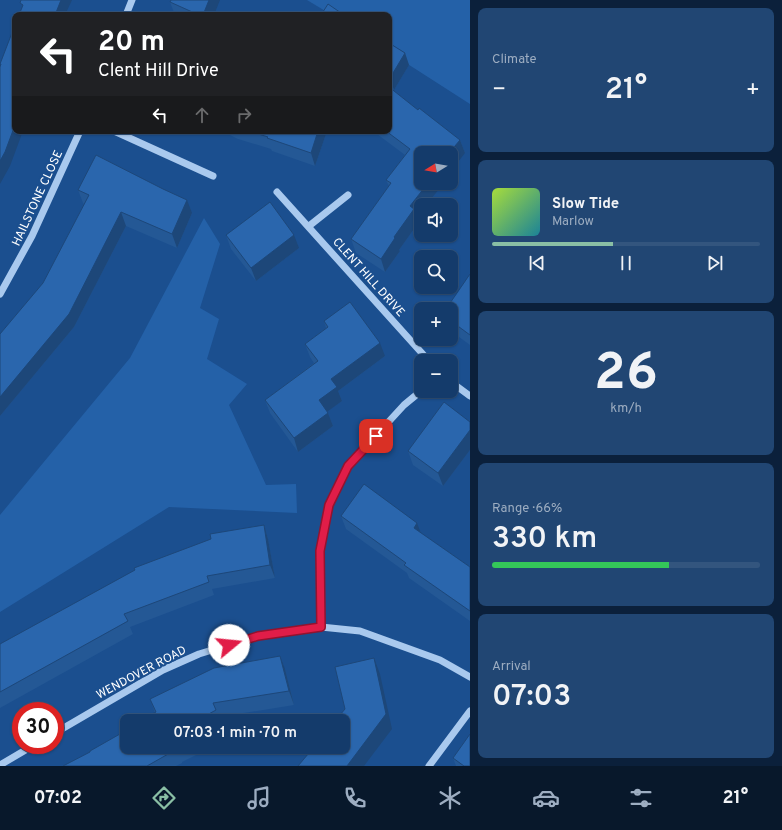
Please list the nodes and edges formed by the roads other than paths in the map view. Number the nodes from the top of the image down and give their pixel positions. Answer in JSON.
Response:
{"nodes":[{"id":1,"x":132,"y":0,"type":"edge"},
{"id":2,"x":127,"y":12,"type":"edge"},
{"id":3,"x":79,"y":134,"type":"edge"},
{"id":4,"x":121,"y":134,"type":"edge"},
{"id":5,"x":213,"y":176,"type":"dead end"},
{"id":6,"x":277,"y":192,"type":"dead end"},
{"id":7,"x":348,"y":195,"type":"dead end"},
{"id":8,"x":309,"y":226,"type":"junction"},
{"id":9,"x":0,"y":294,"type":"edge"},
{"id":10,"x":423,"y":354,"type":"edge"},
{"id":11,"x":458,"y":387,"type":"edge"},
{"id":12,"x":470,"y":396,"type":"edge"},
{"id":13,"x":414,"y":397,"type":"edge"},
{"id":14,"x":321,"y":627,"type":"junction"},
{"id":15,"x":470,"y":677,"type":"edge"},
{"id":16,"x":470,"y":711,"type":"edge"},
{"id":17,"x":64,"y":728,"type":"edge"},
{"id":18,"x":19,"y":754,"type":"edge"},
{"id":19,"x":0,"y":765,"type":"edge"},
{"id":20,"x":428,"y":766,"type":"edge"}],
"edges":[{"from":1,"to":2,"type":"street"},
{"from":3,"to":9,"type":"street","name":"HAILSTONE CLOSE"},
{"from":4,"to":5,"type":"street"},
{"from":6,"to":8,"type":"street","name":"CLENT HILL DRIVE"},
{"from":7,"to":8,"type":"street"},
{"from":8,"to":10,"type":"street","name":"CLENT HILL DRIVE"},
{"from":11,"to":12,"type":"street"},
{"from":13,"to":14,"type":"street"},
{"from":14,"to":15,"type":"street","name":"WENDOVER ROAD"},
{"from":14,"to":17,"type":"street","name":"WENDOVER ROAD"},
{"from":16,"to":20,"type":"street"},
{"from":18,"to":19,"type":"street"}]}
